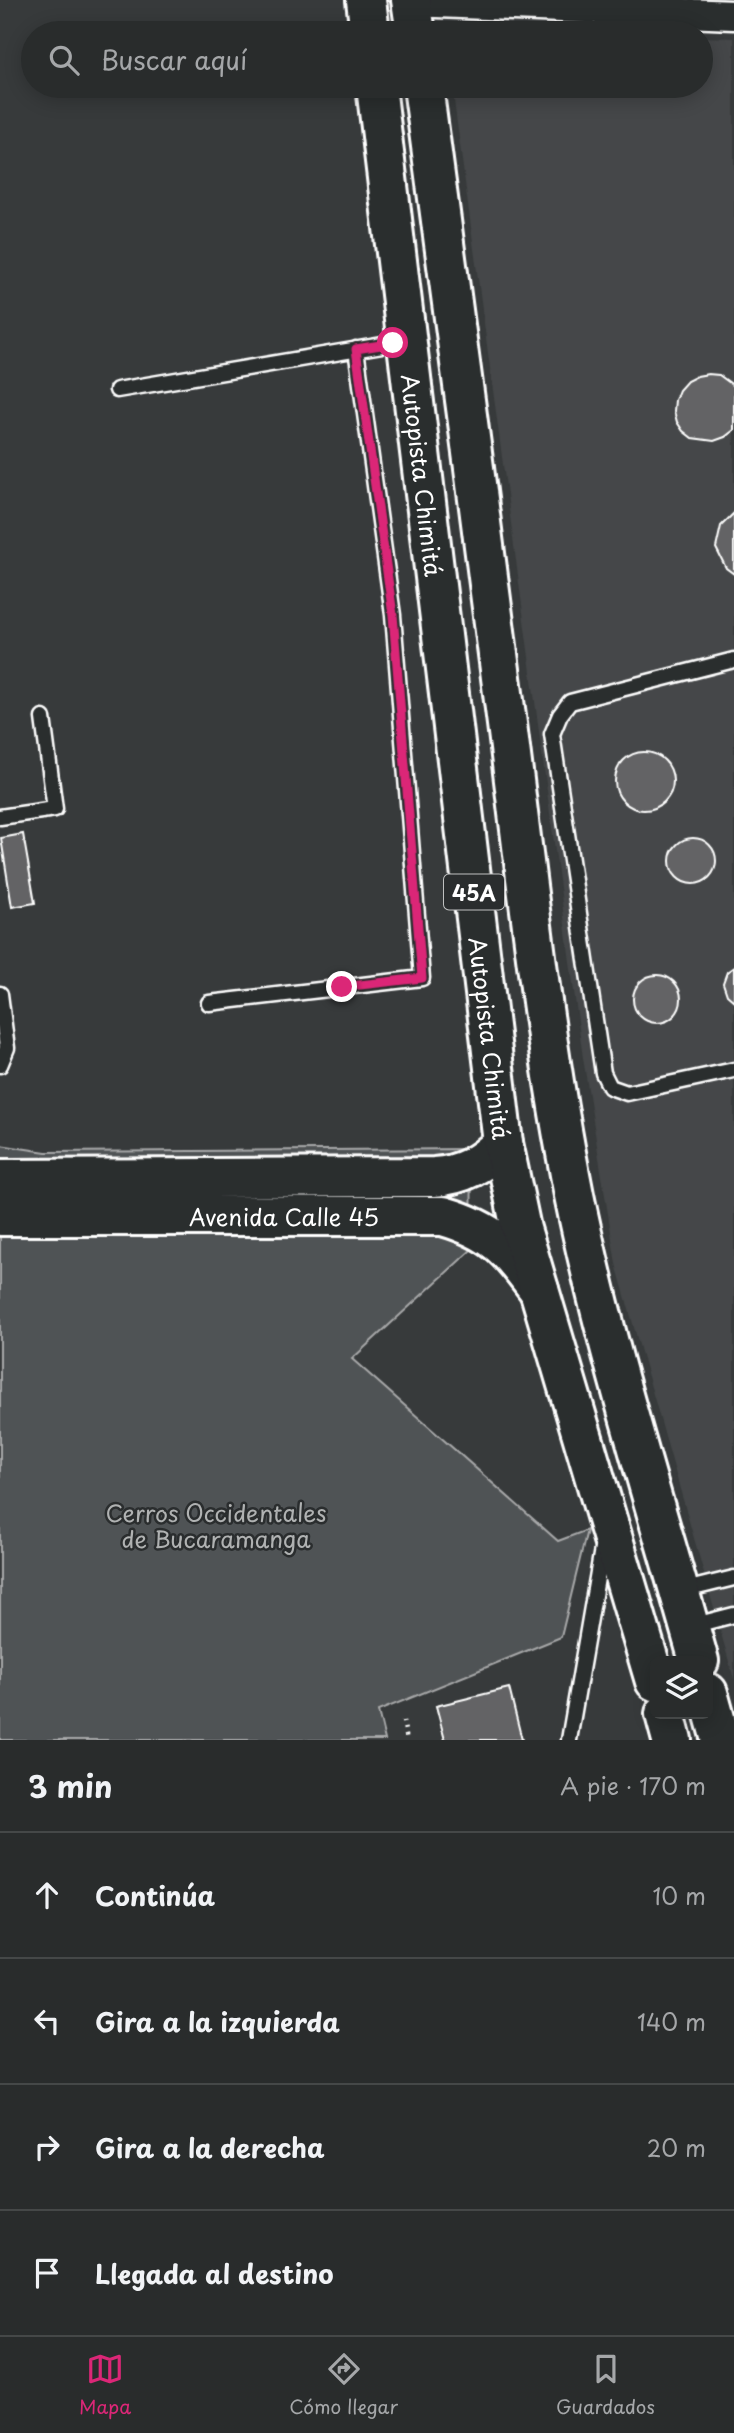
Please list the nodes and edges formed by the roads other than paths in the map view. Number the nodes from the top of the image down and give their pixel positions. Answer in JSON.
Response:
{"nodes":[{"id":1,"x":366,"y":0,"type":"edge"},
{"id":2,"x":413,"y":12,"type":"edge"},
{"id":3,"x":734,"y":15,"type":"edge"},
{"id":4,"x":369,"y":21,"type":"edge"},
{"id":5,"x":377,"y":98,"type":"edge"},
{"id":6,"x":425,"y":98,"type":"edge"},
{"id":7,"x":407,"y":341,"type":"junction"},
{"id":8,"x":356,"y":349,"type":"junction"},
{"id":9,"x":117,"y":390,"type":"dead end"},
{"id":10,"x":734,"y":660,"type":"edge"},
{"id":11,"x":43,"y":718,"type":"dead end"},
{"id":12,"x":0,"y":817,"type":"edge"},
{"id":13,"x":0,"y":994,"type":"edge"},
{"id":14,"x":209,"y":1003,"type":"dead end"},
{"id":15,"x":0,"y":1065,"type":"edge"},
{"id":16,"x":734,"y":1070,"type":"edge"},
{"id":17,"x":503,"y":1143,"type":"junction"},
{"id":18,"x":0,"y":1179,"type":"edge"},
{"id":19,"x":0,"y":1216,"type":"edge"},
{"id":20,"x":539,"y":1290,"type":"junction"},
{"id":21,"x":607,"y":1514,"type":"junction"},
{"id":22,"x":734,"y":1578,"type":"edge"},
{"id":23,"x":734,"y":1615,"type":"edge"},
{"id":24,"x":689,"y":1626,"type":"edge"},
{"id":25,"x":650,"y":1664,"type":"edge"},
{"id":26,"x":713,"y":1711,"type":"edge"},
{"id":27,"x":666,"y":1719,"type":"edge"},
{"id":28,"x":569,"y":1740,"type":"edge"},
{"id":29,"x":672,"y":1740,"type":"edge"},
{"id":30,"x":721,"y":1740,"type":"edge"}],
"edges":[{"from":1,"to":4,"type":"main road"},
{"from":2,"to":3,"type":"street"},
{"from":5,"to":7,"type":"main road","name":"Autopista Chimitá","number":"45A"},
{"from":6,"to":24,"type":"main road","number":"45A"},
{"from":7,"to":8,"type":"lane"},
{"from":7,"to":17,"type":"main road","name":"Autopista Chimitá","number":"45A"},
{"from":8,"to":9,"type":"lane"},
{"from":8,"to":14,"type":"lane"},
{"from":10,"to":16,"type":"lane"},
{"from":11,"to":12,"type":"lane"},
{"from":13,"to":15,"type":"lane"},
{"from":17,"to":18,"type":"main road","name":"Avenida Calle 45"},
{"from":17,"to":20,"type":"main road","name":"Autopista Chimitá","number":"45A"},
{"from":19,"to":20,"type":"main road","name":"Avenida Calle 45"},
{"from":20,"to":21,"type":"main road","name":"Autopista Chimitá","number":"45A"},
{"from":21,"to":25,"type":"main road","name":"Autopista Chimitá","number":"45A"},
{"from":21,"to":28,"type":"lane"},
{"from":22,"to":24,"type":"lane"},
{"from":23,"to":24,"type":"lane"},
{"from":26,"to":30,"type":"main road"},
{"from":27,"to":29,"type":"main road"}]}
